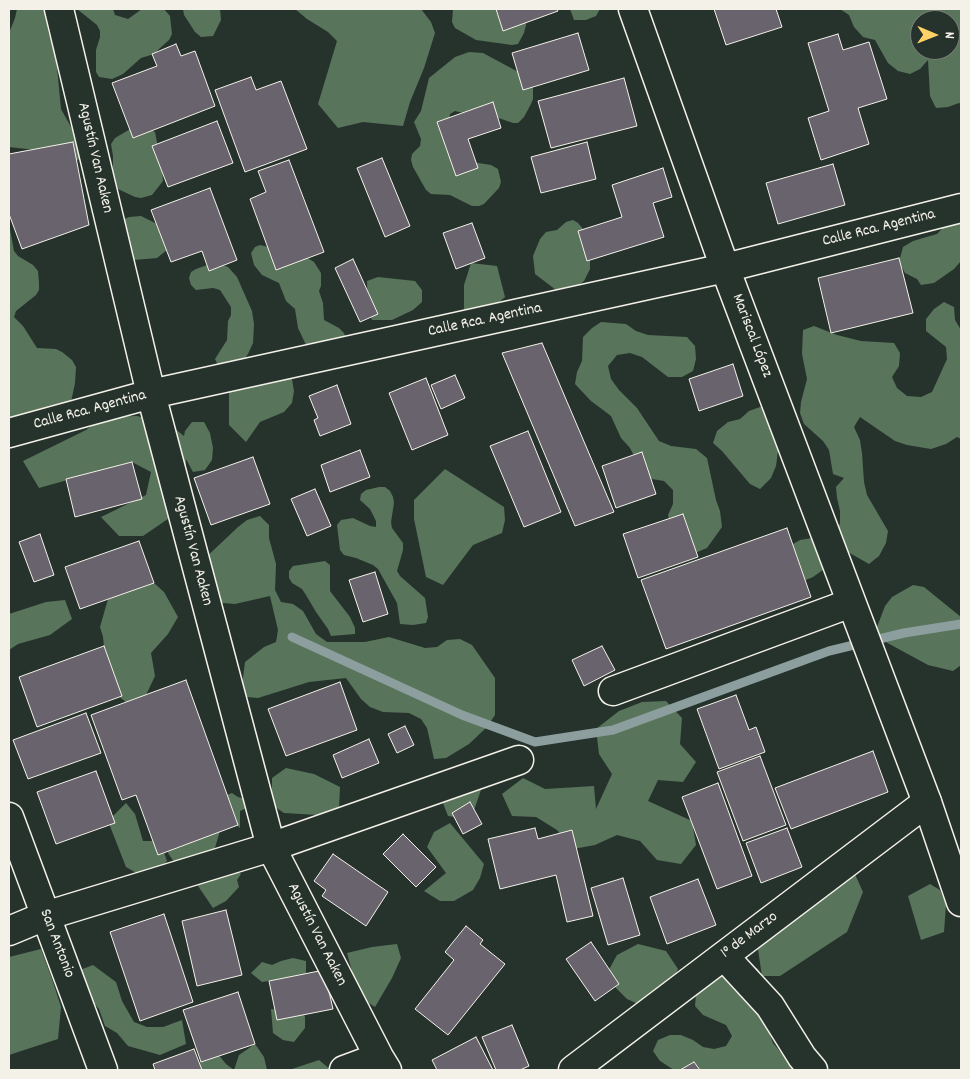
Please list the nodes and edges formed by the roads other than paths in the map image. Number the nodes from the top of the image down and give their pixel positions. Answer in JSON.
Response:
{"nodes":[{"id":1,"x":59,"y":9,"type":"edge"},
{"id":2,"x":633,"y":9,"type":"edge"},
{"id":3,"x":961,"y":208,"type":"edge"},
{"id":4,"x":725,"y":268,"type":"junction"},
{"id":5,"x":150,"y":394,"type":"junction"},
{"id":6,"x":9,"y":433,"type":"edge"},
{"id":7,"x":855,"y":613,"type":"junction"},
{"id":8,"x":613,"y":691,"type":"dead end"},
{"id":9,"x":519,"y":760,"type":"dead end"},
{"id":10,"x":926,"y":802,"type":"junction"},
{"id":11,"x":9,"y":817,"type":"edge"},
{"id":12,"x":271,"y":847,"type":"junction"},
{"id":13,"x":961,"y":902,"type":"edge"},
{"id":14,"x":45,"y":916,"type":"junction"},
{"id":15,"x":9,"y":931,"type":"edge"},
{"id":16,"x":724,"y":956,"type":"junction"},
{"id":17,"x":383,"y":1064,"type":"edge"},
{"id":18,"x":103,"y":1070,"type":"edge"},
{"id":19,"x":344,"y":1070,"type":"edge"},
{"id":20,"x":573,"y":1070,"type":"edge"},
{"id":21,"x":813,"y":1070,"type":"edge"}],
"edges":[{"from":1,"to":5,"type":"street","name":"Agustín Van Aaken"},
{"from":2,"to":4,"type":"street","name":"Mariscal López"},
{"from":3,"to":4,"type":"street","name":"Calle Rca. Agentina"},
{"from":4,"to":5,"type":"street","name":"Calle Rca. Agentina"},
{"from":4,"to":7,"type":"street","name":"Mariscal López"},
{"from":5,"to":6,"type":"street","name":"Calle Rca. Agentina"},
{"from":5,"to":12,"type":"street","name":"Agustín Van Aaken"},
{"from":7,"to":8,"type":"street"},
{"from":7,"to":10,"type":"street","name":"Mariscal López"},
{"from":9,"to":12,"type":"street"},
{"from":10,"to":13,"type":"street","name":"Mariscal López"},
{"from":10,"to":16,"type":"street","name":"1° de Marzo"},
{"from":11,"to":14,"type":"street","name":"San Antonio"},
{"from":12,"to":14,"type":"street"},
{"from":12,"to":17,"type":"street","name":"Agustín Van Aaken"},
{"from":14,"to":15,"type":"street"},
{"from":14,"to":18,"type":"street","name":"San Antonio"},
{"from":16,"to":20,"type":"street","name":"1° de Marzo"},
{"from":16,"to":21,"type":"street"},
{"from":17,"to":19,"type":"street"}]}
